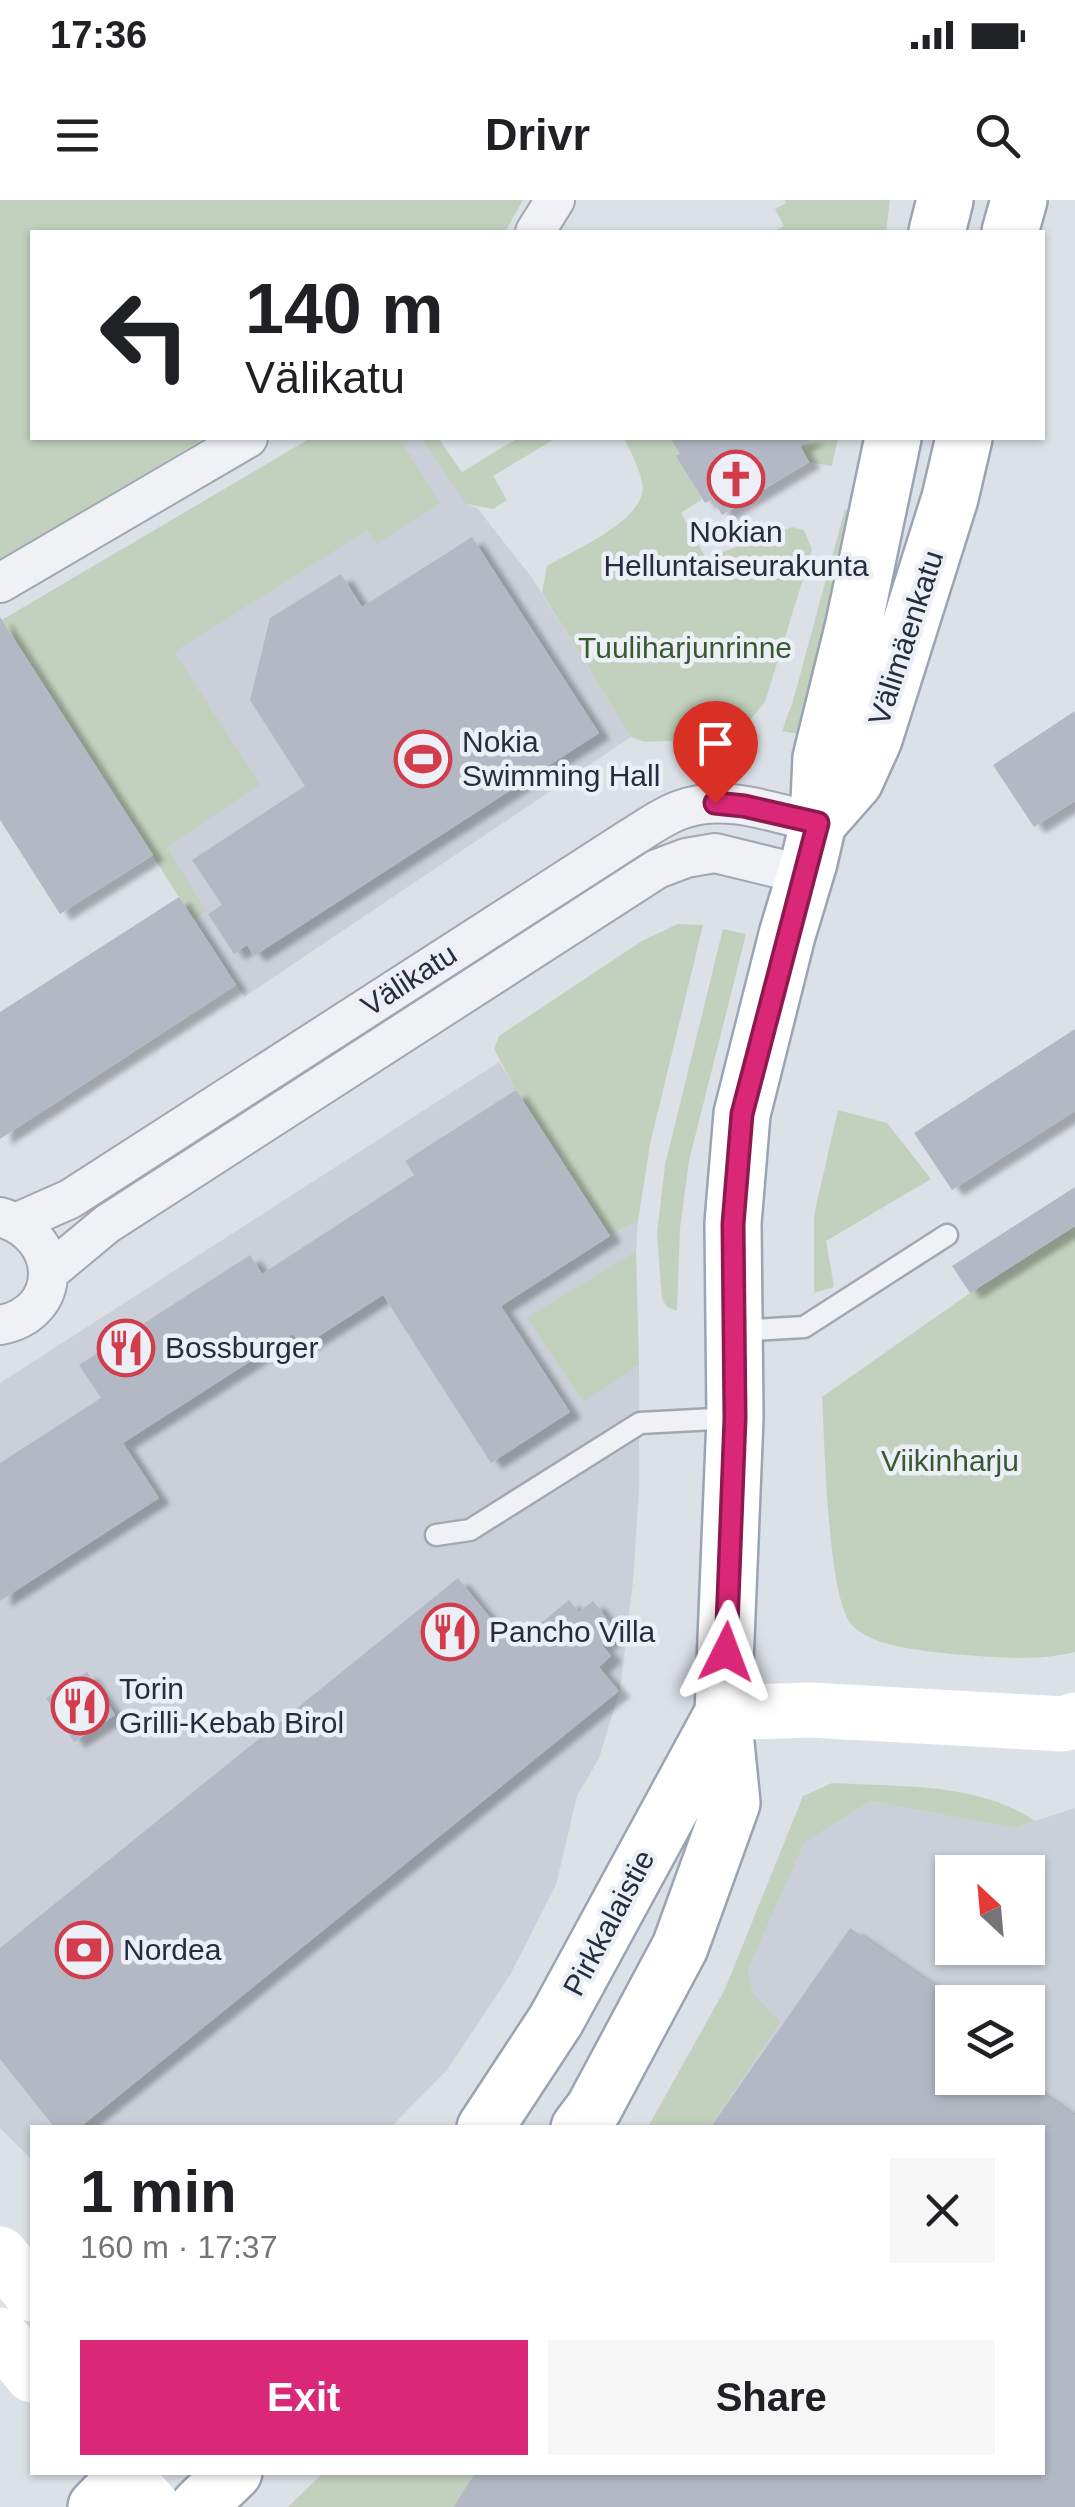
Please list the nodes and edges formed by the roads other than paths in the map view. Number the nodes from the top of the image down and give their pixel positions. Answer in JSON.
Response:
{"nodes":[{"id":1,"x":555,"y":200,"type":"edge"},
{"id":2,"x":945,"y":200,"type":"edge"},
{"id":3,"x":1019,"y":200,"type":"edge"},
{"id":4,"x":536,"y":230,"type":"edge"},
{"id":5,"x":938,"y":230,"type":"edge"},
{"id":6,"x":1011,"y":230,"type":"edge"},
{"id":7,"x":245,"y":440,"type":"edge"},
{"id":8,"x":893,"y":440,"type":"edge"},
{"id":9,"x":964,"y":440,"type":"edge"},
{"id":10,"x":0,"y":583,"type":"edge"},
{"id":11,"x":812,"y":849,"type":"junction"},
{"id":12,"x":9,"y":1219,"type":"edge"},
{"id":13,"x":947,"y":1235,"type":"dead end"},
{"id":14,"x":48,"y":1273,"type":"junction"},
{"id":15,"x":0,"y":1326,"type":"edge"},
{"id":16,"x":733,"y":1331,"type":"junction"},
{"id":17,"x":735,"y":1418,"type":"junction"},
{"id":18,"x":436,"y":1535,"type":"dead end"},
{"id":19,"x":723,"y":1713,"type":"junction"},
{"id":20,"x":1075,"y":1720,"type":"edge"},
{"id":21,"x":487,"y":2125,"type":"edge"},
{"id":22,"x":580,"y":2125,"type":"edge"},
{"id":23,"x":12,"y":2299,"type":"edge"},
{"id":24,"x":30,"y":2367,"type":"edge"}],
"edges":[{"from":1,"to":4,"type":"street"},
{"from":2,"to":5,"type":"main road"},
{"from":3,"to":6,"type":"main road"},
{"from":7,"to":10,"type":"street"},
{"from":8,"to":11,"type":"main road","name":"Välimäenkatu"},
{"from":9,"to":11,"type":"main road","name":"Välimäenkatu"},
{"from":11,"to":12,"type":"street","name":"Välikatu"},
{"from":11,"to":14,"type":"street","name":"Välikatu"},
{"from":11,"to":16,"type":"main road","name":"Välimäenkatu"},
{"from":12,"to":14,"type":"street"},
{"from":13,"to":16,"type":"lane"},
{"from":14,"to":15,"type":"street"},
{"from":16,"to":17,"type":"main road","name":"Välimäenkatu"},
{"from":17,"to":18,"type":"lane"},
{"from":17,"to":19,"type":"main road","name":"Välimäenkatu"},
{"from":19,"to":20,"type":"main road"},
{"from":19,"to":21,"type":"main road","name":"Pirkkalaistie"},
{"from":19,"to":22,"type":"main road"},
{"from":23,"to":24,"type":"main road"}]}
